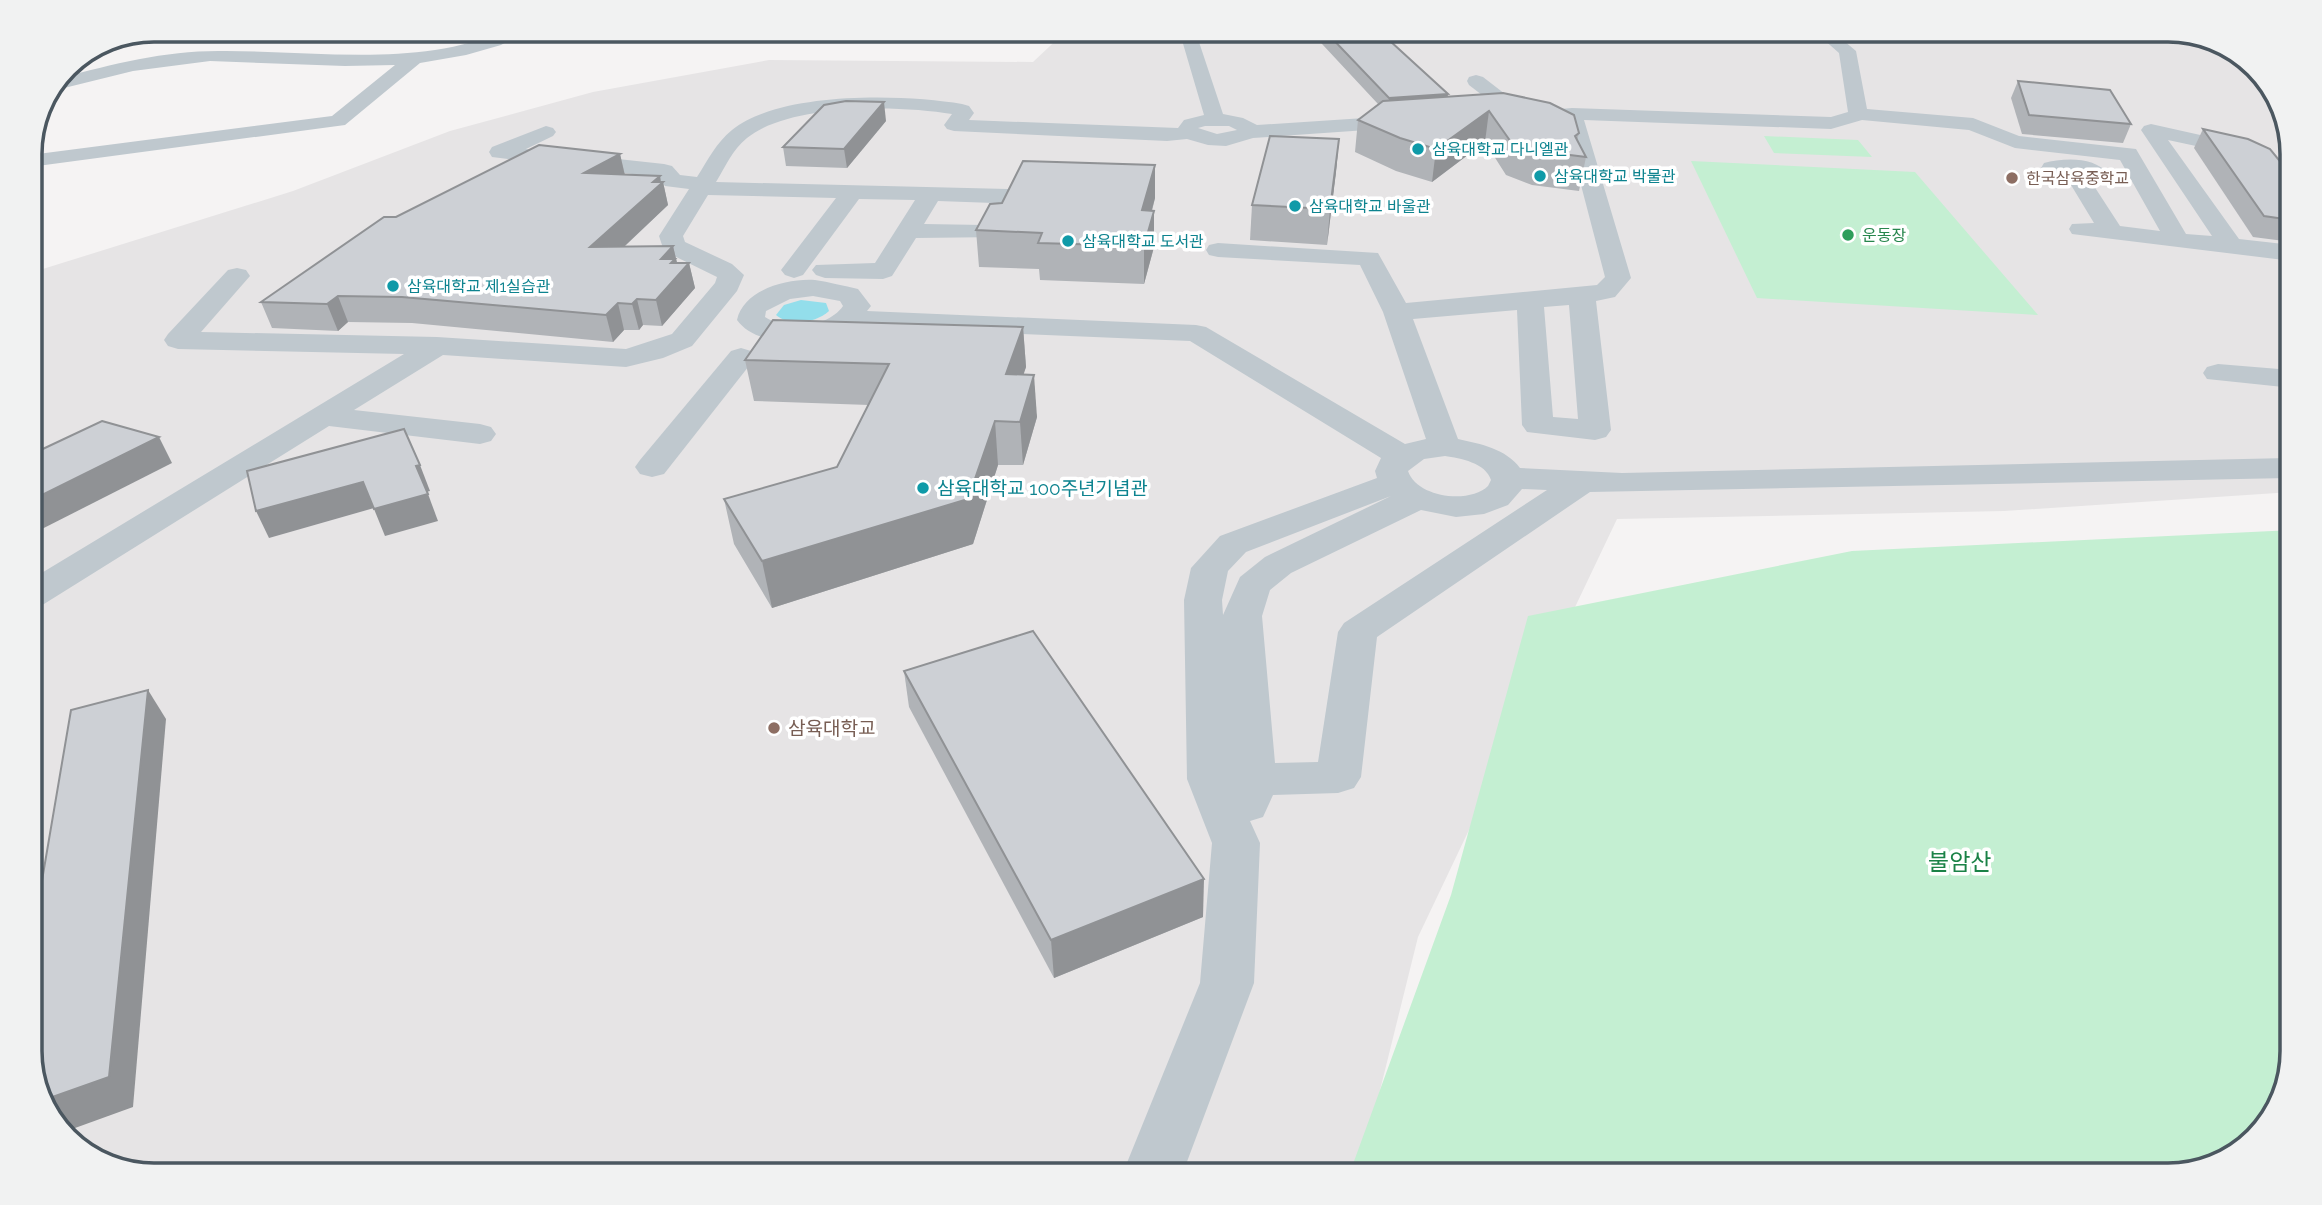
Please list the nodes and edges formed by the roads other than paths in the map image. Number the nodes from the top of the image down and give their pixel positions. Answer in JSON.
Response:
{"nodes":[{"id":1,"x":489,"y":42,"type":"edge"},
{"id":2,"x":1191,"y":42,"type":"edge"},
{"id":3,"x":1836,"y":42,"type":"edge"},
{"id":4,"x":415,"y":58,"type":"junction"},
{"id":5,"x":1476,"y":81,"type":"dead end"},
{"id":6,"x":69,"y":82,"type":"edge"},
{"id":7,"x":1572,"y":114,"type":"junction"},
{"id":8,"x":1858,"y":114,"type":"junction"},
{"id":9,"x":1520,"y":115,"type":"junction"},
{"id":10,"x":1478,"y":116,"type":"edge"},
{"id":11,"x":1215,"y":119,"type":"junction"},
{"id":12,"x":1437,"y":119,"type":"edge"},
{"id":13,"x":546,"y":132,"type":"dead end"},
{"id":14,"x":1248,"y":132,"type":"junction"},
{"id":15,"x":1189,"y":133,"type":"junction"},
{"id":16,"x":2059,"y":147,"type":"junction"},
{"id":17,"x":2264,"y":158,"type":"edge"},
{"id":18,"x":42,"y":159,"type":"edge"},
{"id":19,"x":2083,"y":174,"type":"junction"},
{"id":20,"x":2143,"y":179,"type":"junction"},
{"id":21,"x":2188,"y":183,"type":"junction"},
{"id":22,"x":703,"y":186,"type":"junction"},
{"id":23,"x":853,"y":192,"type":"junction"},
{"id":24,"x":931,"y":194,"type":"junction"},
{"id":25,"x":2081,"y":229,"type":"dead end"},
{"id":26,"x":909,"y":231,"type":"junction"},
{"id":27,"x":2116,"y":243,"type":"junction"},
{"id":28,"x":2241,"y":247,"type":"junction"},
{"id":29,"x":2172,"y":249,"type":"junction"},
{"id":30,"x":1218,"y":250,"type":"dead end"},
{"id":31,"x":2280,"y":252,"type":"edge"},
{"id":32,"x":723,"y":269,"type":"junction"},
{"id":33,"x":792,"y":273,"type":"junction"},
{"id":34,"x":237,"y":276,"type":"dead end"},
{"id":35,"x":1582,"y":296,"type":"junction"},
{"id":36,"x":1530,"y":300,"type":"junction"},
{"id":37,"x":710,"y":307,"type":"junction"},
{"id":38,"x":1397,"y":312,"type":"junction"},
{"id":39,"x":853,"y":313,"type":"junction"},
{"id":40,"x":760,"y":319,"type":"junction"},
{"id":41,"x":437,"y":346,"type":"junction"},
{"id":42,"x":653,"y":352,"type":"junction"},
{"id":43,"x":741,"y":357,"type":"junction"},
{"id":44,"x":2218,"y":373,"type":"dead end"},
{"id":45,"x":2280,"y":378,"type":"edge"},
{"id":46,"x":324,"y":416,"type":"junction"},
{"id":47,"x":480,"y":434,"type":"dead end"},
{"id":48,"x":1445,"y":446,"type":"junction"},
{"id":49,"x":652,"y":467,"type":"dead end"},
{"id":50,"x":2280,"y":468,"type":"edge"},
{"id":51,"x":1507,"y":478,"type":"junction"},
{"id":52,"x":1405,"y":479,"type":"junction"},
{"id":53,"x":1582,"y":482,"type":"junction"},
{"id":54,"x":42,"y":589,"type":"edge"},
{"id":55,"x":1254,"y":780,"type":"junction"},
{"id":56,"x":1236,"y":843,"type":"junction"},
{"id":57,"x":1157,"y":1163,"type":"edge"}],
"edges":[{"from":1,"to":4,"type":"street"},
{"from":2,"to":11,"type":"street"},
{"from":3,"to":8,"type":"street"},
{"from":4,"to":6,"type":"street"},
{"from":4,"to":18,"type":"street"},
{"from":5,"to":9,"type":"street"},
{"from":7,"to":8,"type":"street"},
{"from":7,"to":9,"type":"street"},
{"from":7,"to":35,"type":"street"},
{"from":8,"to":16,"type":"street"},
{"from":9,"to":10,"type":"street"},
{"from":11,"to":14,"type":"street"},
{"from":11,"to":15,"type":"street"},
{"from":12,"to":14,"type":"street"},
{"from":13,"to":22,"type":"street"},
{"from":14,"to":15,"type":"street"},
{"from":15,"to":22,"type":"street"},
{"from":16,"to":19,"type":"street"},
{"from":16,"to":20,"type":"street"},
{"from":17,"to":21,"type":"street"},
{"from":19,"to":20,"type":"street"},
{"from":19,"to":27,"type":"street"},
{"from":20,"to":21,"type":"street"},
{"from":20,"to":29,"type":"street"},
{"from":21,"to":28,"type":"street"},
{"from":22,"to":23,"type":"street"},
{"from":22,"to":32,"type":"street"},
{"from":23,"to":24,"type":"street"},
{"from":23,"to":33,"type":"street"},
{"from":24,"to":26,"type":"street"},
{"from":24,"to":26,"type":"street"},
{"from":25,"to":27,"type":"street"},
{"from":26,"to":33,"type":"street"},
{"from":27,"to":29,"type":"street"},
{"from":27,"to":29,"type":"street"},
{"from":28,"to":29,"type":"street"},
{"from":28,"to":29,"type":"street"},
{"from":28,"to":31,"type":"street"},
{"from":30,"to":38,"type":"street"},
{"from":32,"to":33,"type":"street"},
{"from":32,"to":37,"type":"street"},
{"from":33,"to":39,"type":"street"},
{"from":33,"to":40,"type":"street"},
{"from":34,"to":41,"type":"street"},
{"from":35,"to":36,"type":"street"},
{"from":35,"to":36,"type":"street"},
{"from":36,"to":38,"type":"street"},
{"from":37,"to":40,"type":"street"},
{"from":37,"to":42,"type":"street"},
{"from":38,"to":48,"type":"street"},
{"from":39,"to":40,"type":"street"},
{"from":39,"to":52,"type":"street"},
{"from":40,"to":43,"type":"street"},
{"from":41,"to":42,"type":"street"},
{"from":41,"to":46,"type":"street"},
{"from":42,"to":43,"type":"street"},
{"from":43,"to":49,"type":"street"},
{"from":44,"to":45,"type":"street"},
{"from":46,"to":47,"type":"street"},
{"from":46,"to":54,"type":"street"},
{"from":48,"to":51,"type":"street"},
{"from":48,"to":52,"type":"street"},
{"from":50,"to":53,"type":"street"},
{"from":51,"to":52,"type":"street"},
{"from":51,"to":53,"type":"street"},
{"from":52,"to":55,"type":"street"},
{"from":52,"to":56,"type":"street"},
{"from":53,"to":55,"type":"street"},
{"from":55,"to":56,"type":"street"},
{"from":56,"to":57,"type":"street"}]}
